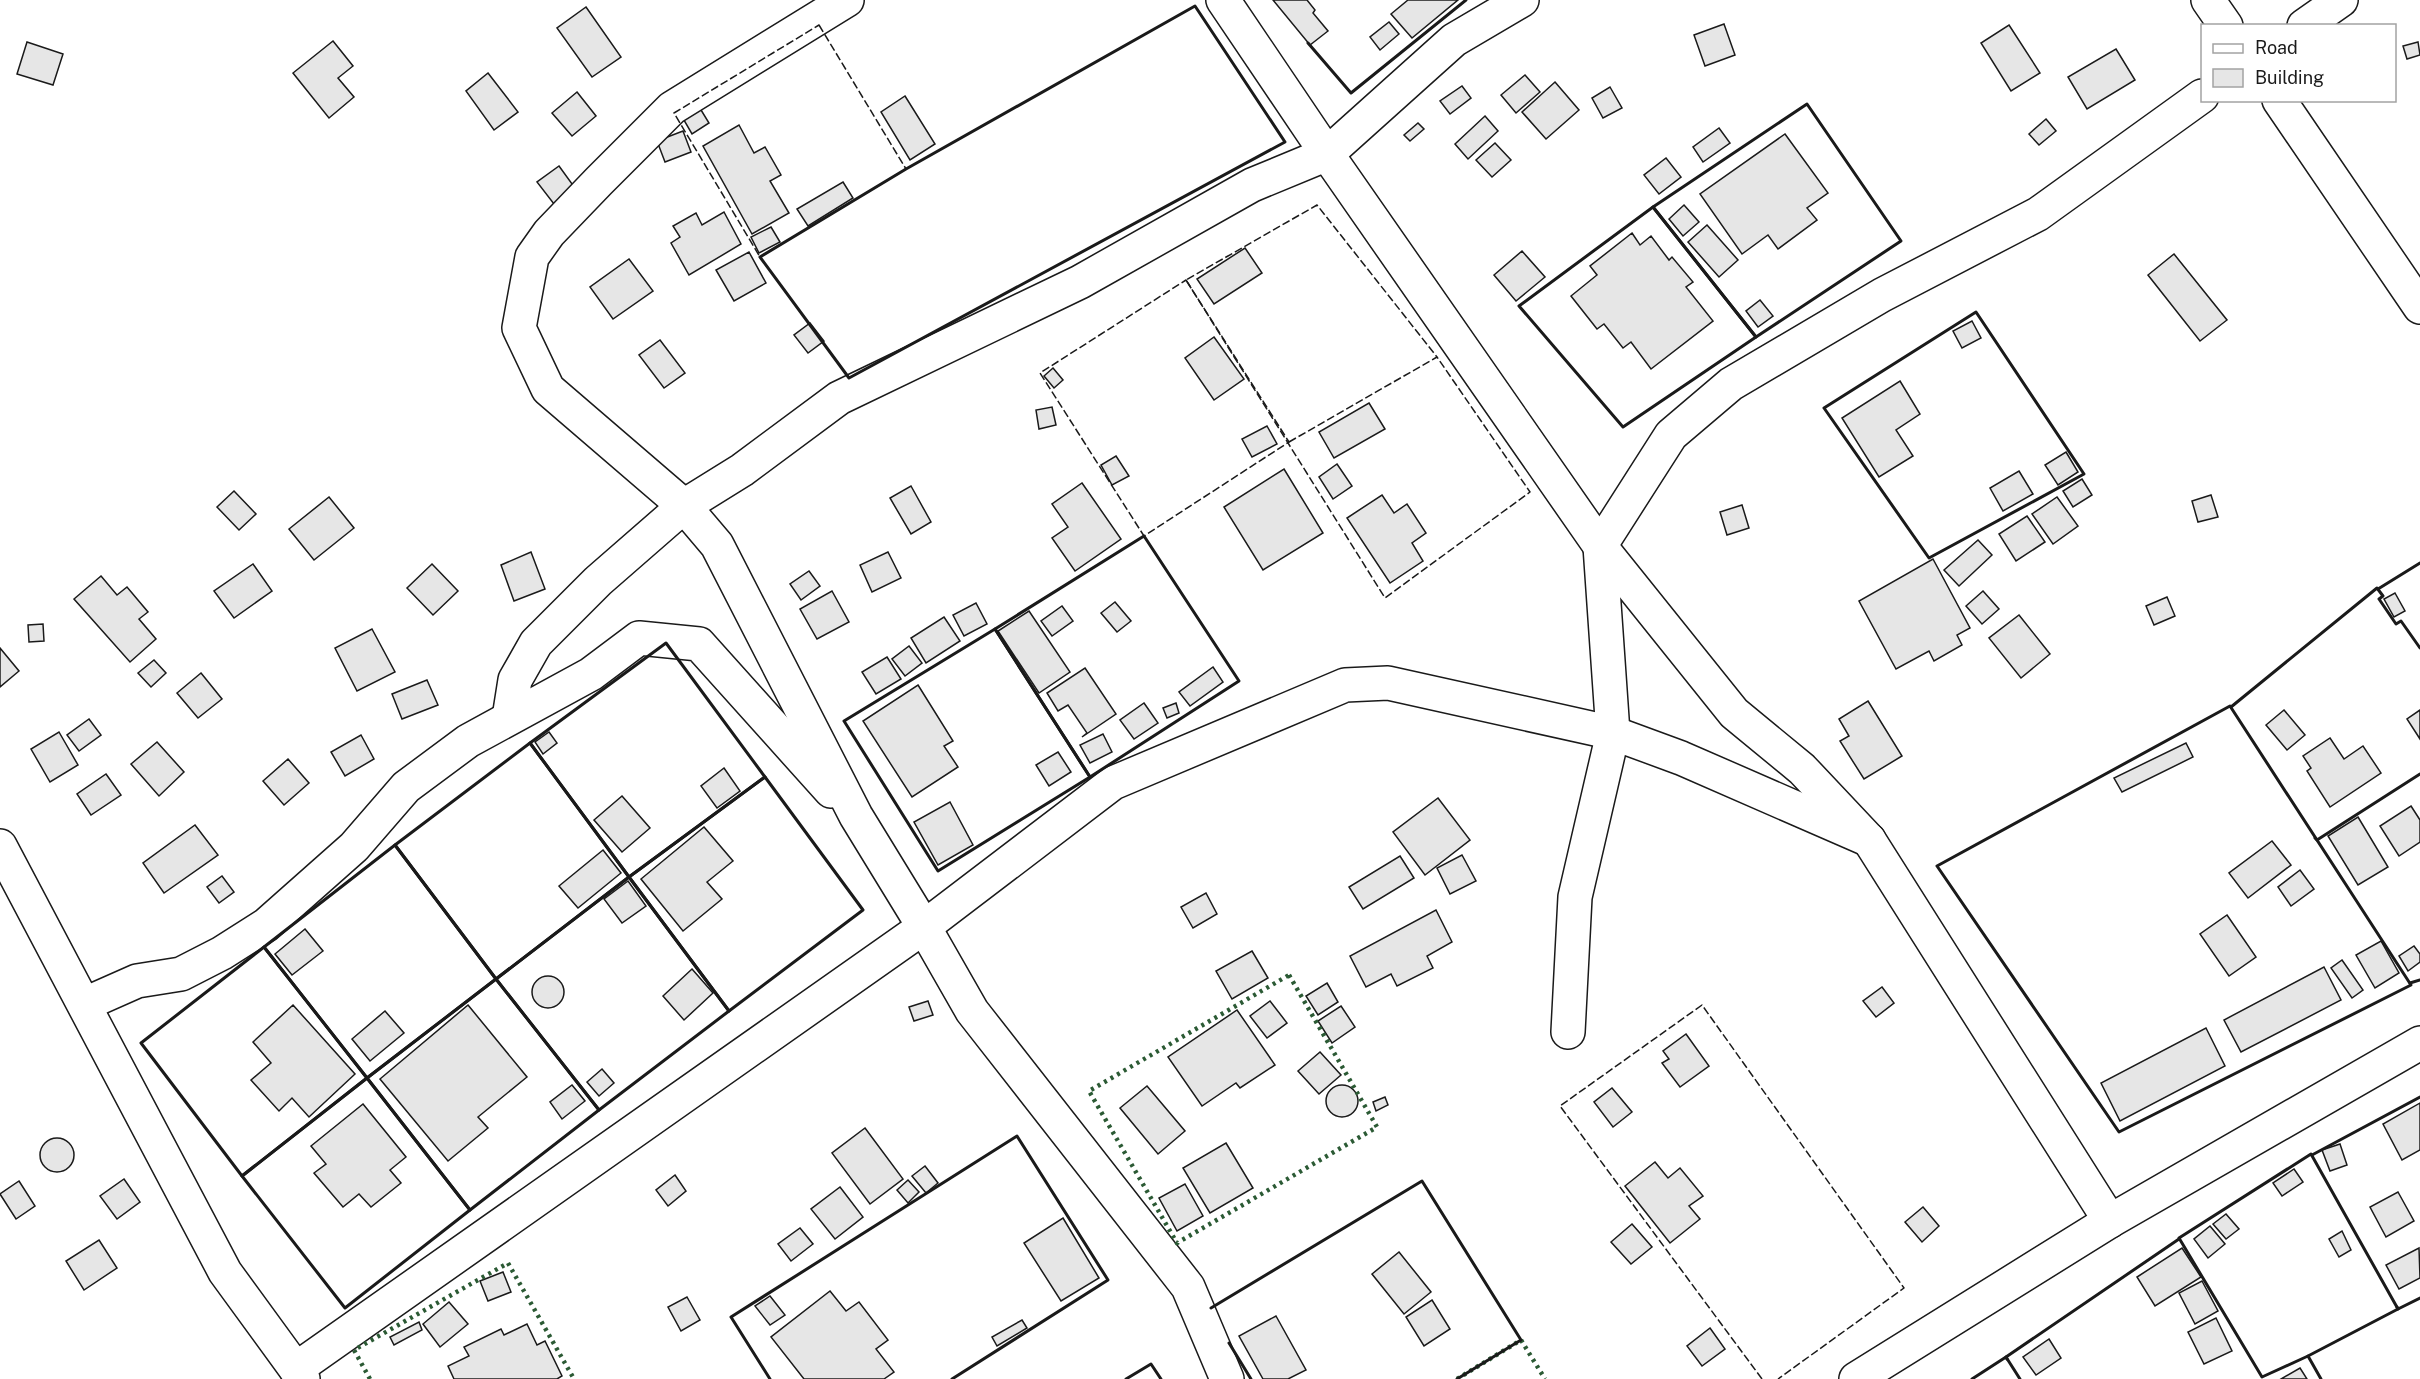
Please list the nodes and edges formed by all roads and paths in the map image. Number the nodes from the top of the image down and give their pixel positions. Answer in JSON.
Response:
{"nodes":[{"id":1,"x":847,"y":0,"type":"edge"},
{"id":2,"x":1223,"y":0,"type":"edge"},
{"id":3,"x":1522,"y":0,"type":"edge"},
{"id":4,"x":2208,"y":0,"type":"edge"},
{"id":5,"x":2341,"y":0,"type":"edge"},
{"id":6,"x":2225,"y":24,"type":"edge"},
{"id":7,"x":2307,"y":24,"type":"edge"},
{"id":8,"x":2201,"y":97,"type":"edge"},
{"id":9,"x":2280,"y":102,"type":"edge"},
{"id":10,"x":1327,"y":154,"type":"junction"},
{"id":11,"x":2420,"y":307,"type":"edge"},
{"id":12,"x":684,"y":506,"type":"junction"},
{"id":13,"x":1600,"y":546,"type":"junction"},
{"id":14,"x":509,"y":718,"type":"junction"},
{"id":15,"x":1613,"y":733,"type":"junction"},
{"id":16,"x":856,"y":816,"type":"junction"},
{"id":17,"x":1869,"y":840,"type":"junction"},
{"id":18,"x":0,"y":846,"type":"edge"},
{"id":19,"x":924,"y":927,"type":"junction"},
{"id":20,"x":85,"y":1004,"type":"junction"},
{"id":21,"x":1568,"y":1032,"type":"dead end"},
{"id":22,"x":2420,"y":1042,"type":"edge"},
{"id":23,"x":2110,"y":1221,"type":"junction"},
{"id":24,"x":300,"y":1374,"type":"edge"},
{"id":25,"x":1227,"y":1379,"type":"edge"},
{"id":26,"x":1856,"y":1379,"type":"edge"}],
"edges":[{"from":1,"to":12,"type":"street"},
{"from":2,"to":10,"type":"street"},
{"from":3,"to":10,"type":"street"},
{"from":4,"to":6,"type":"street"},
{"from":5,"to":7,"type":"street"},
{"from":8,"to":13,"type":"street"},
{"from":9,"to":11,"type":"street"},
{"from":10,"to":12,"type":"street"},
{"from":10,"to":13,"type":"street"},
{"from":12,"to":14,"type":"street"},
{"from":12,"to":16,"type":"street"},
{"from":13,"to":15,"type":"street"},
{"from":13,"to":17,"type":"street"},
{"from":14,"to":16,"type":"street"},
{"from":14,"to":20,"type":"street"},
{"from":15,"to":17,"type":"street"},
{"from":15,"to":19,"type":"street"},
{"from":15,"to":21,"type":"street"},
{"from":16,"to":19,"type":"street"},
{"from":17,"to":23,"type":"street"},
{"from":18,"to":20,"type":"street"},
{"from":19,"to":24,"type":"street"},
{"from":19,"to":25,"type":"street"},
{"from":20,"to":24,"type":"street"},
{"from":22,"to":23,"type":"street"},
{"from":23,"to":26,"type":"street"}]}
